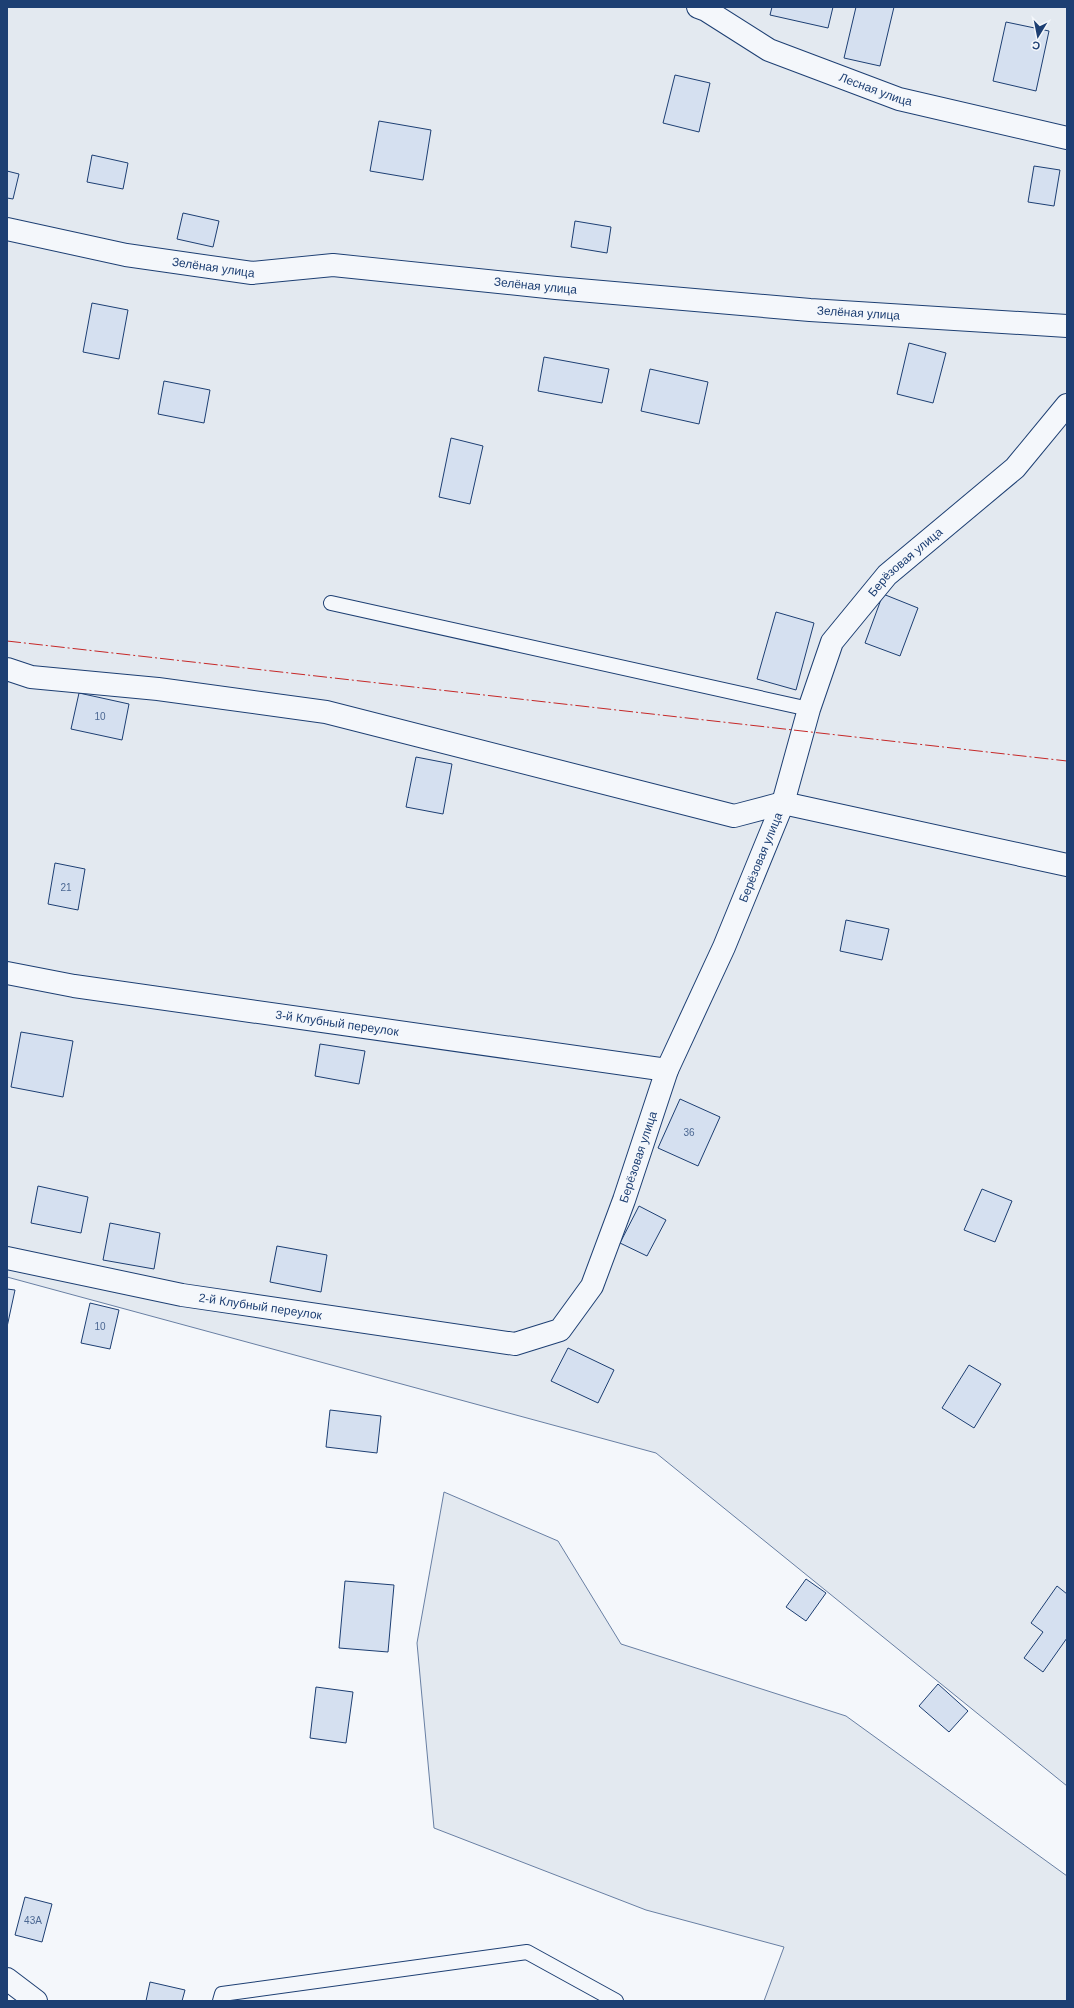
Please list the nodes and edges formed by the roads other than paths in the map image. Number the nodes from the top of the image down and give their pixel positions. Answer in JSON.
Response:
{"nodes":[{"id":1,"x":698,"y":7,"type":"edge"},
{"id":2,"x":1067,"y":138,"type":"edge"},
{"id":3,"x":7,"y":229,"type":"edge"},
{"id":4,"x":1067,"y":326,"type":"edge"},
{"id":5,"x":1067,"y":405,"type":"edge"},
{"id":6,"x":331,"y":603,"type":"dead end"},
{"id":7,"x":7,"y":669,"type":"edge"},
{"id":8,"x":809,"y":709,"type":"junction"},
{"id":9,"x":783,"y":803,"type":"junction"},
{"id":10,"x":1067,"y":865,"type":"edge"},
{"id":11,"x":7,"y":973,"type":"edge"},
{"id":12,"x":667,"y":1070,"type":"junction"},
{"id":13,"x":7,"y":1258,"type":"edge"},
{"id":14,"x":515,"y":1344,"type":"joint"},
{"id":15,"x":7,"y":1979,"type":"edge"},
{"id":16,"x":36,"y":2001,"type":"edge"},
{"id":17,"x":220,"y":2001,"type":"edge"},
{"id":18,"x":616,"y":2001,"type":"edge"}],
"edges":[{"from":1,"to":2,"type":"street","name":"Лесная улица"},
{"from":3,"to":4,"type":"street","name":"Зелёная улица"},
{"from":5,"to":8,"type":"street","name":"Берёзовая улица"},
{"from":6,"to":8,"type":"lane"},
{"from":7,"to":9,"type":"street"},
{"from":8,"to":9,"type":"street","name":"Берёзовая улица"},
{"from":9,"to":10,"type":"street"},
{"from":9,"to":12,"type":"street","name":"Берёзовая улица"},
{"from":11,"to":12,"type":"street","name":"3-й Клубный переулок"},
{"from":12,"to":14,"type":"street","name":"Берёзовая улица"},
{"from":13,"to":14,"type":"street","name":"2-й Клубный переулок"},
{"from":15,"to":16,"type":"street"},
{"from":17,"to":18,"type":"lane"}]}
